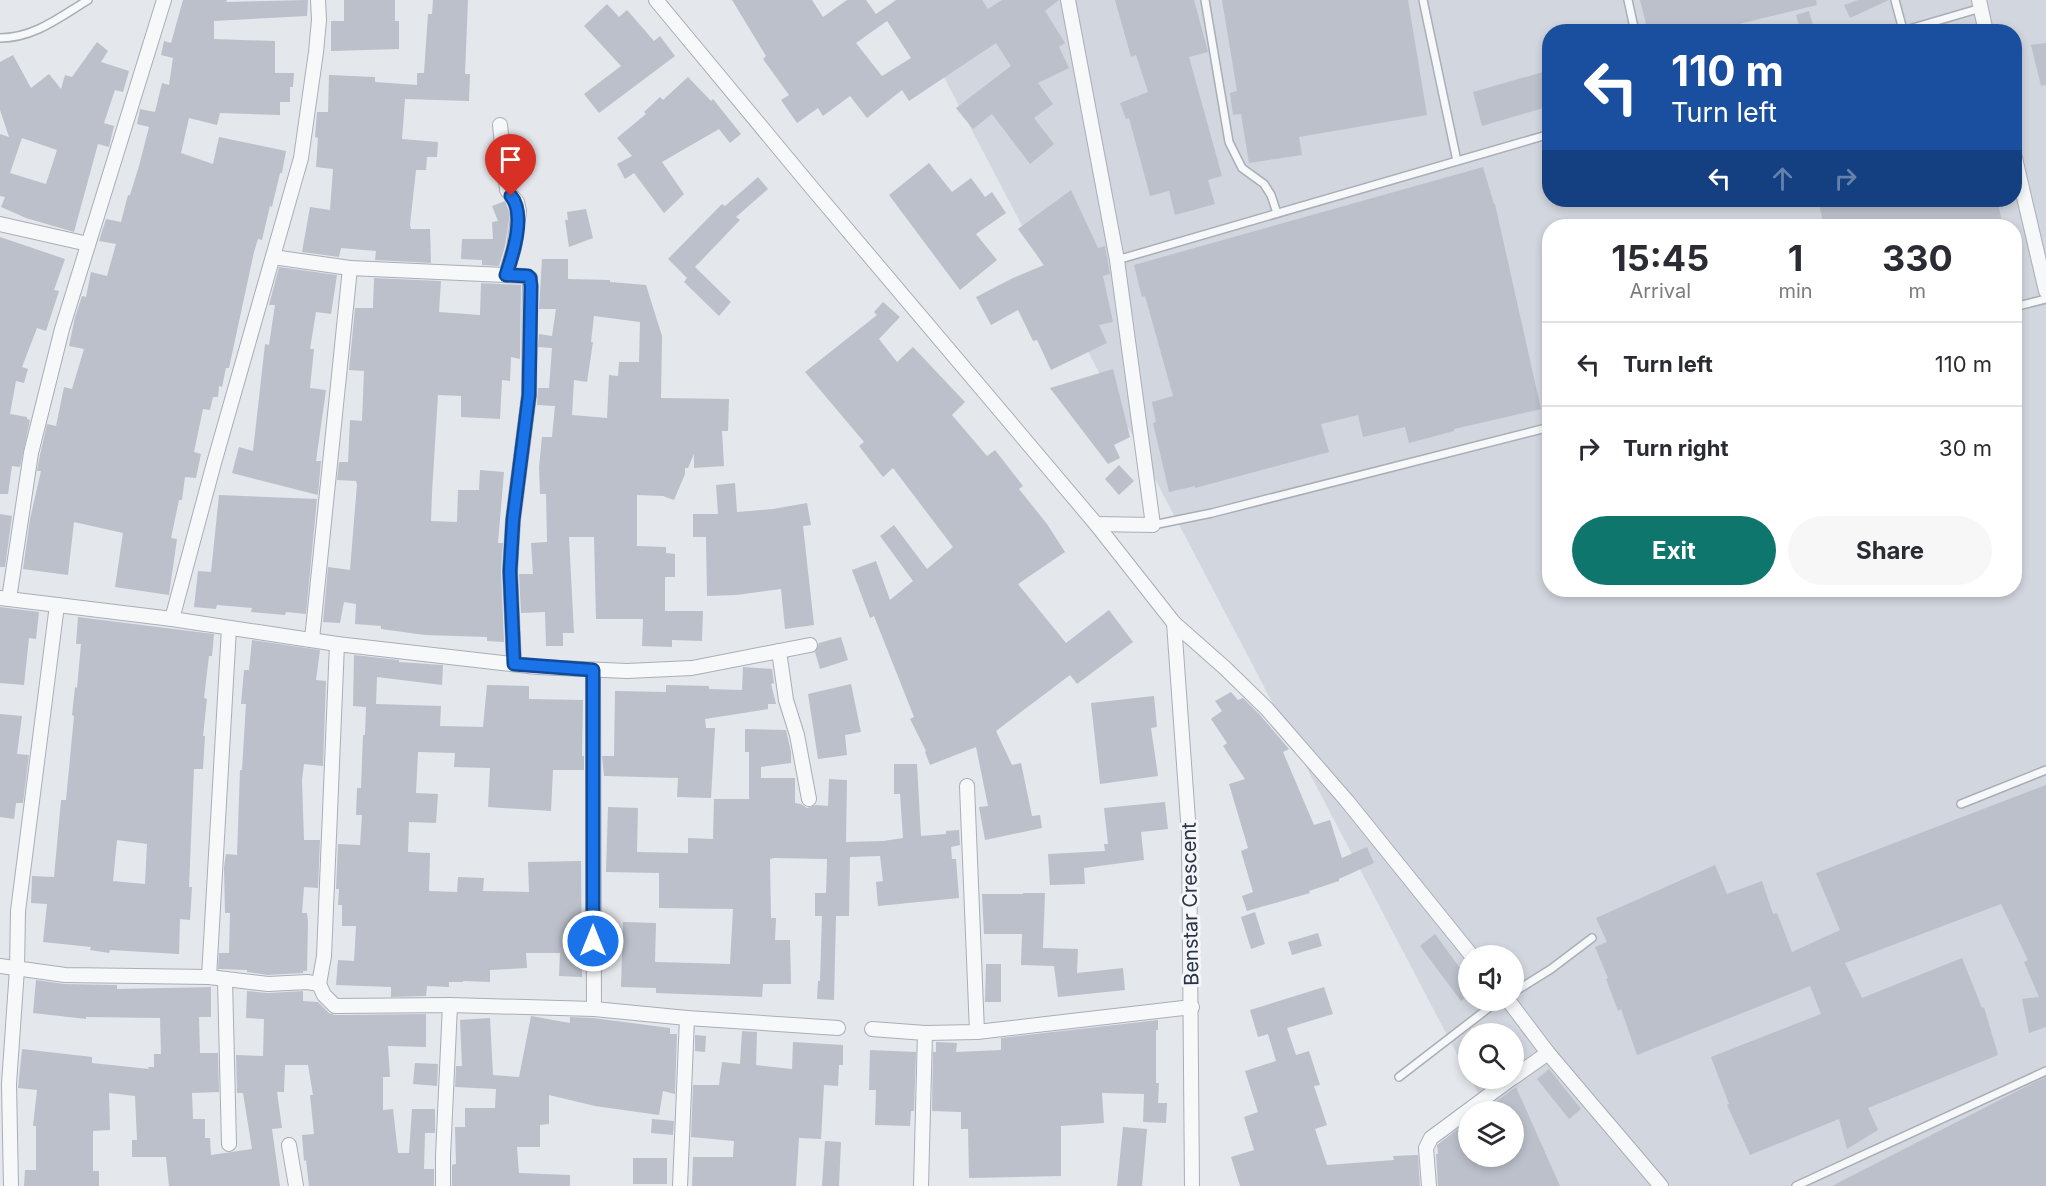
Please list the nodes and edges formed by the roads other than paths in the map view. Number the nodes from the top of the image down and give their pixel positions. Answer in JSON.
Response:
{"nodes":[{"id":1,"x":88,"y":0,"type":"edge"},
{"id":2,"x":164,"y":0,"type":"edge"},
{"id":3,"x":318,"y":0,"type":"edge"},
{"id":4,"x":656,"y":0,"type":"edge"},
{"id":5,"x":1068,"y":0,"type":"edge"},
{"id":6,"x":1204,"y":0,"type":"edge"},
{"id":7,"x":1423,"y":0,"type":"edge"},
{"id":8,"x":1628,"y":0,"type":"edge"},
{"id":9,"x":1895,"y":0,"type":"edge"},
{"id":10,"x":1980,"y":4,"type":"edge"},
{"id":11,"x":1927,"y":23,"type":"joint"},
{"id":12,"x":1633,"y":24,"type":"edge"},
{"id":13,"x":1900,"y":24,"type":"edge"},
{"id":14,"x":1924,"y":24,"type":"edge"},
{"id":15,"x":1984,"y":24,"type":"edge"},
{"id":16,"x":0,"y":38,"type":"edge"},
{"id":17,"x":500,"y":125,"type":"dead end"},
{"id":18,"x":1542,"y":136,"type":"edge"},
{"id":19,"x":1458,"y":160,"type":"junction"},
{"id":20,"x":2022,"y":188,"type":"edge"},
{"id":21,"x":1277,"y":213,"type":"junction"},
{"id":22,"x":0,"y":224,"type":"edge"},
{"id":23,"x":88,"y":244,"type":"junction"},
{"id":24,"x":273,"y":257,"type":"junction"},
{"id":25,"x":1118,"y":260,"type":"junction"},
{"id":26,"x":350,"y":268,"type":"junction"},
{"id":27,"x":506,"y":275,"type":"junction"},
{"id":28,"x":2046,"y":291,"type":"edge"},
{"id":29,"x":2046,"y":299,"type":"edge"},
{"id":30,"x":2022,"y":305,"type":"edge"},
{"id":31,"x":1542,"y":429,"type":"edge"},
{"id":32,"x":1096,"y":524,"type":"junction"},
{"id":33,"x":1153,"y":525,"type":"junction"},
{"id":34,"x":4,"y":598,"type":"edge"},
{"id":35,"x":57,"y":605,"type":"junction"},
{"id":36,"x":172,"y":619,"type":"junction"},
{"id":37,"x":1174,"y":622,"type":"junction"},
{"id":38,"x":229,"y":628,"type":"junction"},
{"id":39,"x":312,"y":639,"type":"junction"},
{"id":40,"x":337,"y":644,"type":"junction"},
{"id":41,"x":810,"y":645,"type":"dead end"},
{"id":42,"x":779,"y":651,"type":"junction"},
{"id":43,"x":514,"y":664,"type":"junction"},
{"id":44,"x":593,"y":670,"type":"junction"},
{"id":45,"x":2046,"y":770,"type":"edge"},
{"id":46,"x":967,"y":786,"type":"dead end"},
{"id":47,"x":809,"y":799,"type":"dead end"},
{"id":48,"x":1961,"y":804,"type":"dead end"},
{"id":49,"x":1592,"y":938,"type":"dead end"},
{"id":50,"x":1463,"y":945,"type":"edge"},
{"id":51,"x":0,"y":966,"type":"edge"},
{"id":52,"x":17,"y":969,"type":"junction"},
{"id":53,"x":209,"y":977,"type":"junction"},
{"id":54,"x":225,"y":980,"type":"junction"},
{"id":55,"x":319,"y":984,"type":"junction"},
{"id":56,"x":1524,"y":986,"type":"edge"},
{"id":57,"x":450,"y":1005,"type":"junction"},
{"id":58,"x":1192,"y":1007,"type":"junction"},
{"id":59,"x":594,"y":1009,"type":"junction"},
{"id":60,"x":1486,"y":1011,"type":"edge"},
{"id":61,"x":1516,"y":1011,"type":"edge"},
{"id":62,"x":687,"y":1018,"type":"junction"},
{"id":63,"x":838,"y":1028,"type":"dead end"},
{"id":64,"x":872,"y":1029,"type":"dead end"},
{"id":65,"x":977,"y":1032,"type":"junction"},
{"id":66,"x":925,"y":1033,"type":"junction"},
{"id":67,"x":1548,"y":1053,"type":"junction"},
{"id":68,"x":1524,"y":1070,"type":"edge"},
{"id":69,"x":2046,"y":1071,"type":"edge"},
{"id":70,"x":1399,"y":1077,"type":"dead end"},
{"id":71,"x":1497,"y":1089,"type":"edge"},
{"id":72,"x":229,"y":1144,"type":"dead end"},
{"id":73,"x":289,"y":1145,"type":"dead end"},
{"id":74,"x":10,"y":1186,"type":"edge"},
{"id":75,"x":296,"y":1186,"type":"edge"},
{"id":76,"x":443,"y":1186,"type":"edge"},
{"id":77,"x":680,"y":1186,"type":"edge"},
{"id":78,"x":921,"y":1186,"type":"edge"},
{"id":79,"x":1192,"y":1186,"type":"edge"},
{"id":80,"x":1429,"y":1186,"type":"edge"},
{"id":81,"x":1661,"y":1186,"type":"edge"},
{"id":82,"x":1796,"y":1186,"type":"edge"}],
"edges":[{"from":1,"to":16,"type":"lane"},
{"from":2,"to":23,"type":"street"},
{"from":3,"to":24,"type":"street"},
{"from":4,"to":32,"type":"street"},
{"from":5,"to":25,"type":"street"},
{"from":6,"to":21,"type":"lane"},
{"from":7,"to":19,"type":"lane"},
{"from":8,"to":12,"type":"lane"},
{"from":9,"to":13,"type":"lane"},
{"from":10,"to":11,"type":"lane"},
{"from":10,"to":15,"type":"street"},
{"from":11,"to":14,"type":"lane"},
{"from":17,"to":27,"type":"street"},
{"from":18,"to":19,"type":"lane"},
{"from":19,"to":21,"type":"lane"},
{"from":20,"to":28,"type":"street"},
{"from":21,"to":25,"type":"lane"},
{"from":22,"to":23,"type":"street"},
{"from":23,"to":34,"type":"street"},
{"from":24,"to":26,"type":"street"},
{"from":24,"to":36,"type":"street"},
{"from":25,"to":33,"type":"street"},
{"from":26,"to":27,"type":"street"},
{"from":26,"to":39,"type":"street"},
{"from":27,"to":43,"type":"street"},
{"from":29,"to":30,"type":"lane"},
{"from":31,"to":33,"type":"lane"},
{"from":32,"to":33,"type":"street"},
{"from":32,"to":37,"type":"street"},
{"from":34,"to":35,"type":"street"},
{"from":35,"to":36,"type":"street"},
{"from":35,"to":52,"type":"street"},
{"from":36,"to":38,"type":"street"},
{"from":37,"to":50,"type":"street"},
{"from":37,"to":58,"type":"street","name":"Benstar Crescent"},
{"from":38,"to":39,"type":"street"},
{"from":38,"to":53,"type":"street"},
{"from":39,"to":40,"type":"street"},
{"from":40,"to":43,"type":"street"},
{"from":40,"to":55,"type":"street"},
{"from":41,"to":42,"type":"street"},
{"from":42,"to":44,"type":"street"},
{"from":42,"to":47,"type":"street"},
{"from":43,"to":44,"type":"street"},
{"from":44,"to":59,"type":"street"},
{"from":45,"to":48,"type":"lane"},
{"from":46,"to":65,"type":"street"},
{"from":49,"to":56,"type":"lane"},
{"from":51,"to":52,"type":"street"},
{"from":52,"to":53,"type":"street"},
{"from":52,"to":74,"type":"street"},
{"from":53,"to":54,"type":"street"},
{"from":54,"to":55,"type":"street"},
{"from":54,"to":72,"type":"street"},
{"from":55,"to":57,"type":"street"},
{"from":57,"to":59,"type":"street"},
{"from":57,"to":76,"type":"street"},
{"from":58,"to":65,"type":"street"},
{"from":58,"to":79,"type":"street","name":"Benstar Crescent"},
{"from":59,"to":62,"type":"street"},
{"from":60,"to":70,"type":"lane"},
{"from":61,"to":67,"type":"street"},
{"from":62,"to":63,"type":"street"},
{"from":62,"to":77,"type":"street"},
{"from":64,"to":66,"type":"street"},
{"from":65,"to":66,"type":"street"},
{"from":66,"to":78,"type":"street"},
{"from":67,"to":68,"type":"street"},
{"from":67,"to":81,"type":"street"},
{"from":69,"to":82,"type":"lane"},
{"from":71,"to":80,"type":"street"},
{"from":73,"to":75,"type":"street"}]}
